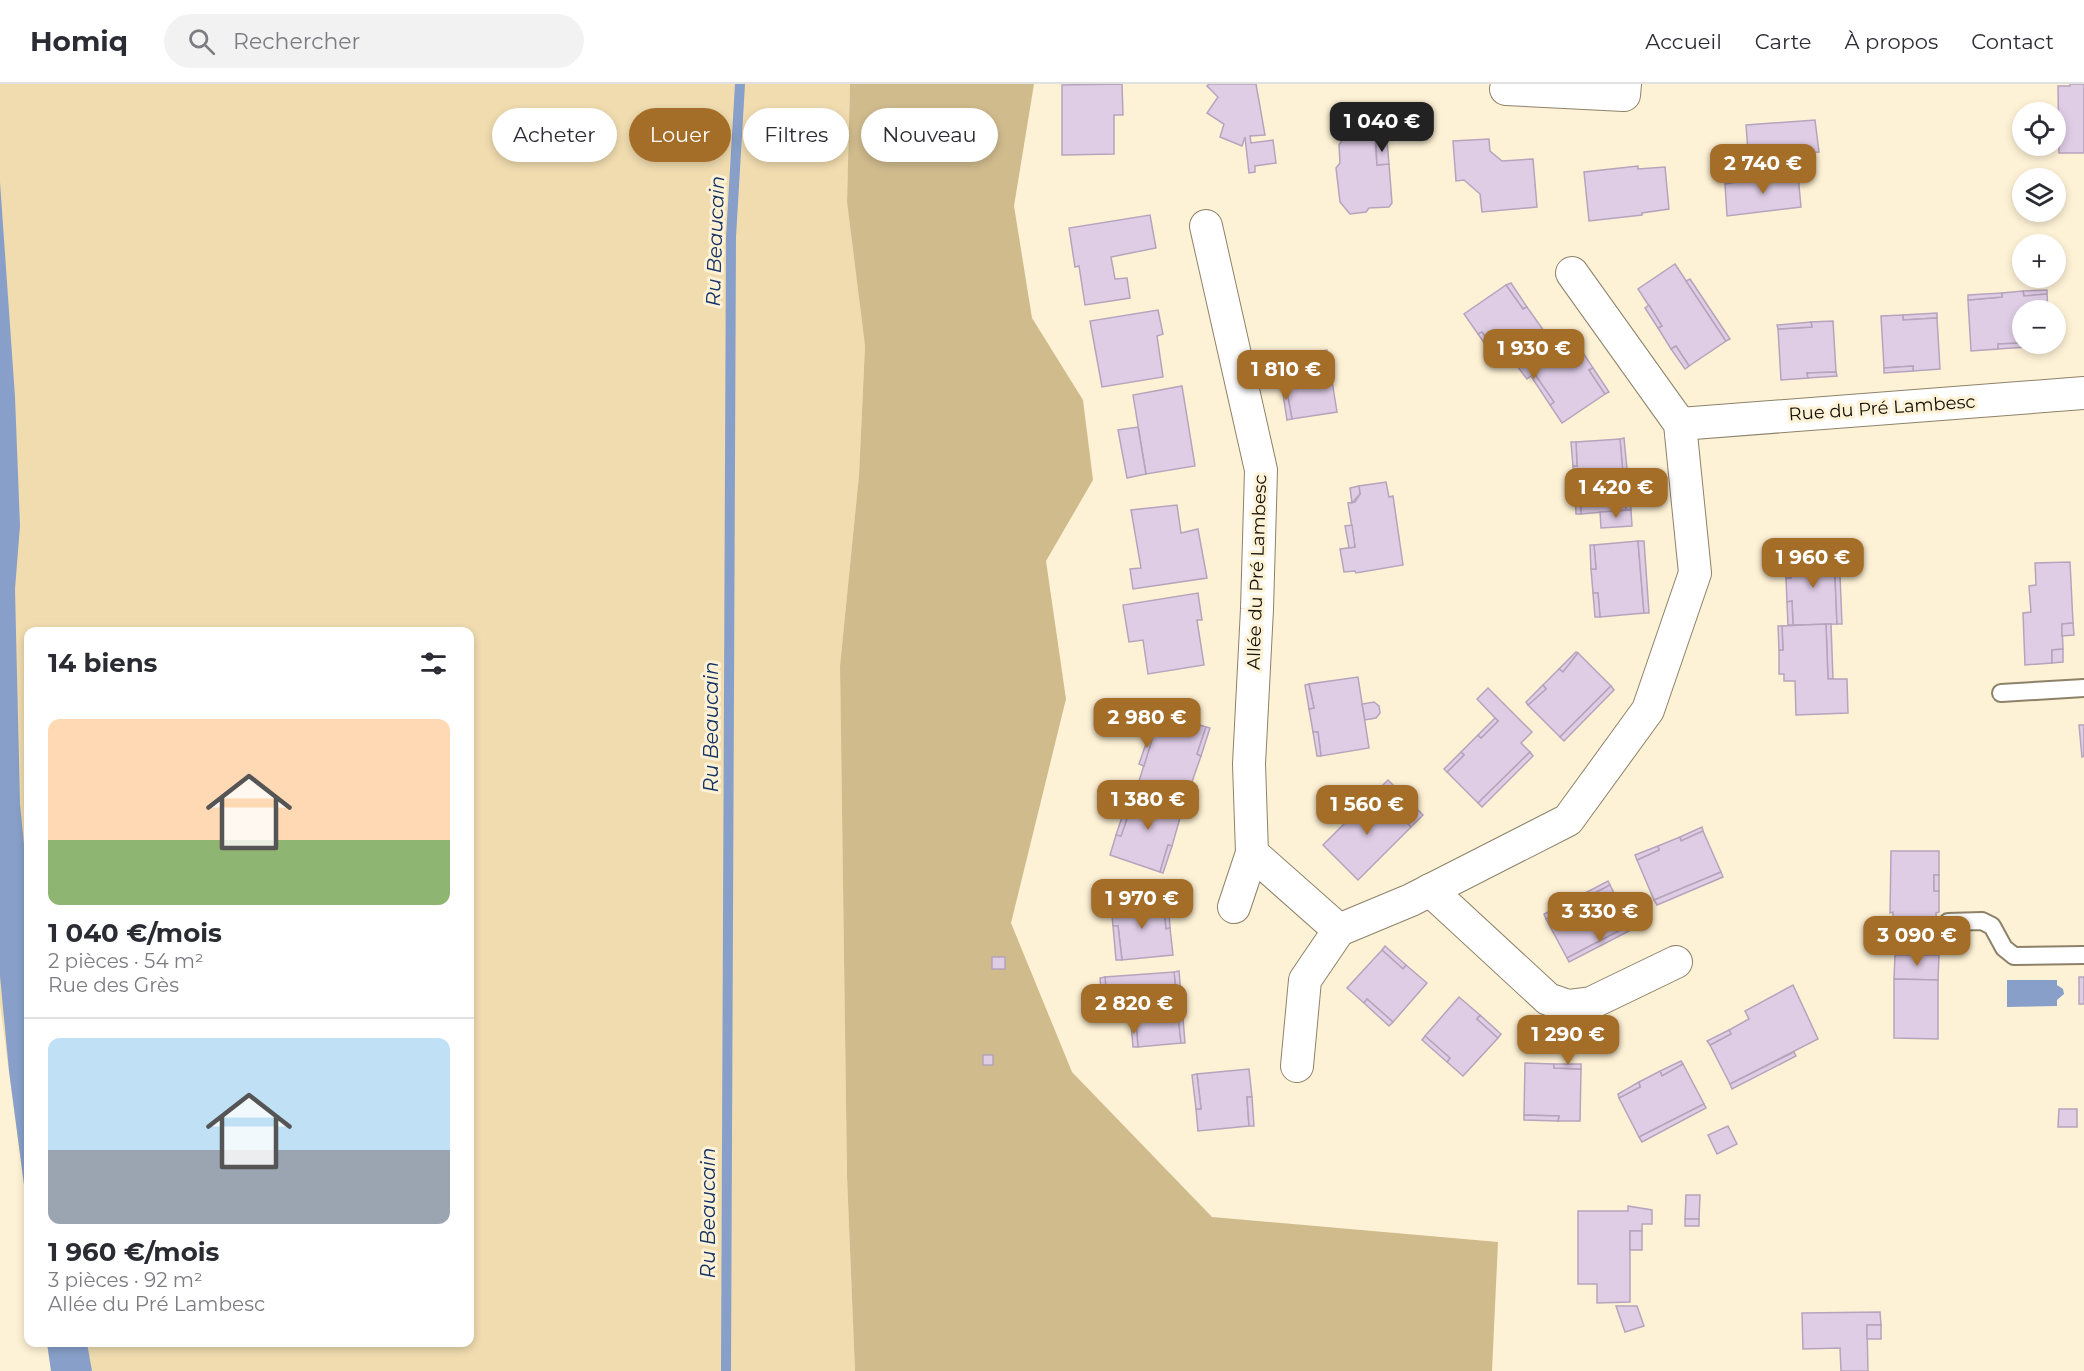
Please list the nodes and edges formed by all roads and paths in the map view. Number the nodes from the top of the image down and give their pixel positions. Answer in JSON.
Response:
{"nodes":[{"id":1,"x":1625,"y":84,"type":"edge"},
{"id":2,"x":1506,"y":89,"type":"dead end"},
{"id":3,"x":1206,"y":226,"type":"dead end"},
{"id":4,"x":1572,"y":273,"type":"dead end"},
{"id":5,"x":2084,"y":393,"type":"edge"},
{"id":6,"x":1680,"y":424,"type":"junction"},
{"id":7,"x":2084,"y":688,"type":"edge"},
{"id":8,"x":2001,"y":693,"type":"dead end"},
{"id":9,"x":1252,"y":853,"type":"junction"},
{"id":10,"x":1430,"y":890,"type":"junction"},
{"id":11,"x":1234,"y":907,"type":"dead end"},
{"id":12,"x":1948,"y":922,"type":"dead end"},
{"id":13,"x":1339,"y":930,"type":"junction"},
{"id":14,"x":2084,"y":955,"type":"edge"},
{"id":15,"x":1676,"y":962,"type":"dead end"},
{"id":16,"x":1297,"y":1066,"type":"dead end"}],
"edges":[{"from":1,"to":2,"type":"street"},
{"from":3,"to":9,"type":"street","name":"Allée du Pré Lambesc"},
{"from":4,"to":6,"type":"street"},
{"from":5,"to":6,"type":"street","name":"Rue du Pré Lambesc"},
{"from":6,"to":10,"type":"street"},
{"from":7,"to":8,"type":"lane"},
{"from":9,"to":11,"type":"street","name":"Allée du Pré Lambesc"},
{"from":9,"to":13,"type":"street"},
{"from":10,"to":13,"type":"street"},
{"from":10,"to":15,"type":"street"},
{"from":12,"to":14,"type":"lane"},
{"from":13,"to":16,"type":"street"}]}
